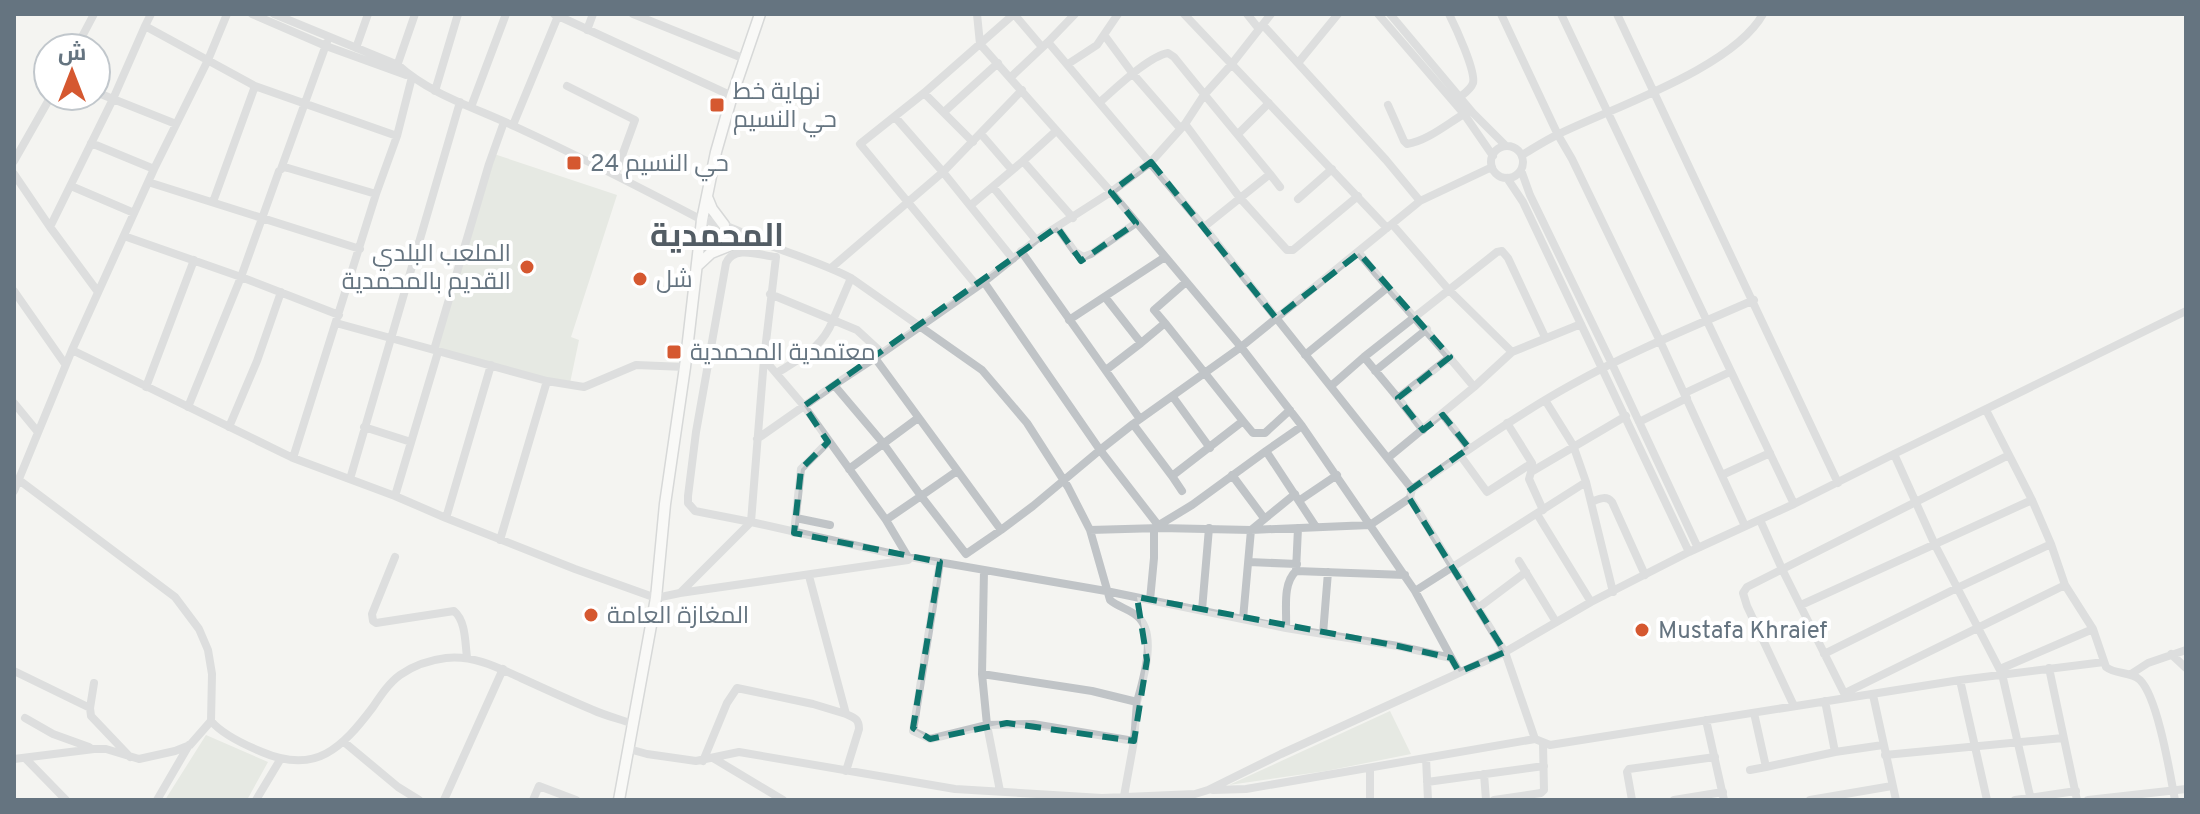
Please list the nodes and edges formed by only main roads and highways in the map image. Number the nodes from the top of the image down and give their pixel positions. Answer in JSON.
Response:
{"nodes":[{"id":1,"x":760,"y":14,"type":"edge"},
{"id":2,"x":707,"y":196,"type":"junction"},
{"id":3,"x":724,"y":225,"type":"road end"},
{"id":4,"x":740,"y":236,"type":"road end"},
{"id":5,"x":697,"y":266,"type":"junction"},
{"id":6,"x":619,"y":800,"type":"edge"}],
"edges":[{"from":1,"to":2,"type":"main road"},
{"from":2,"to":3,"type":"main road"},
{"from":2,"to":5,"type":"main road"},
{"from":4,"to":5,"type":"main road"},
{"from":5,"to":6,"type":"main road"}]}
